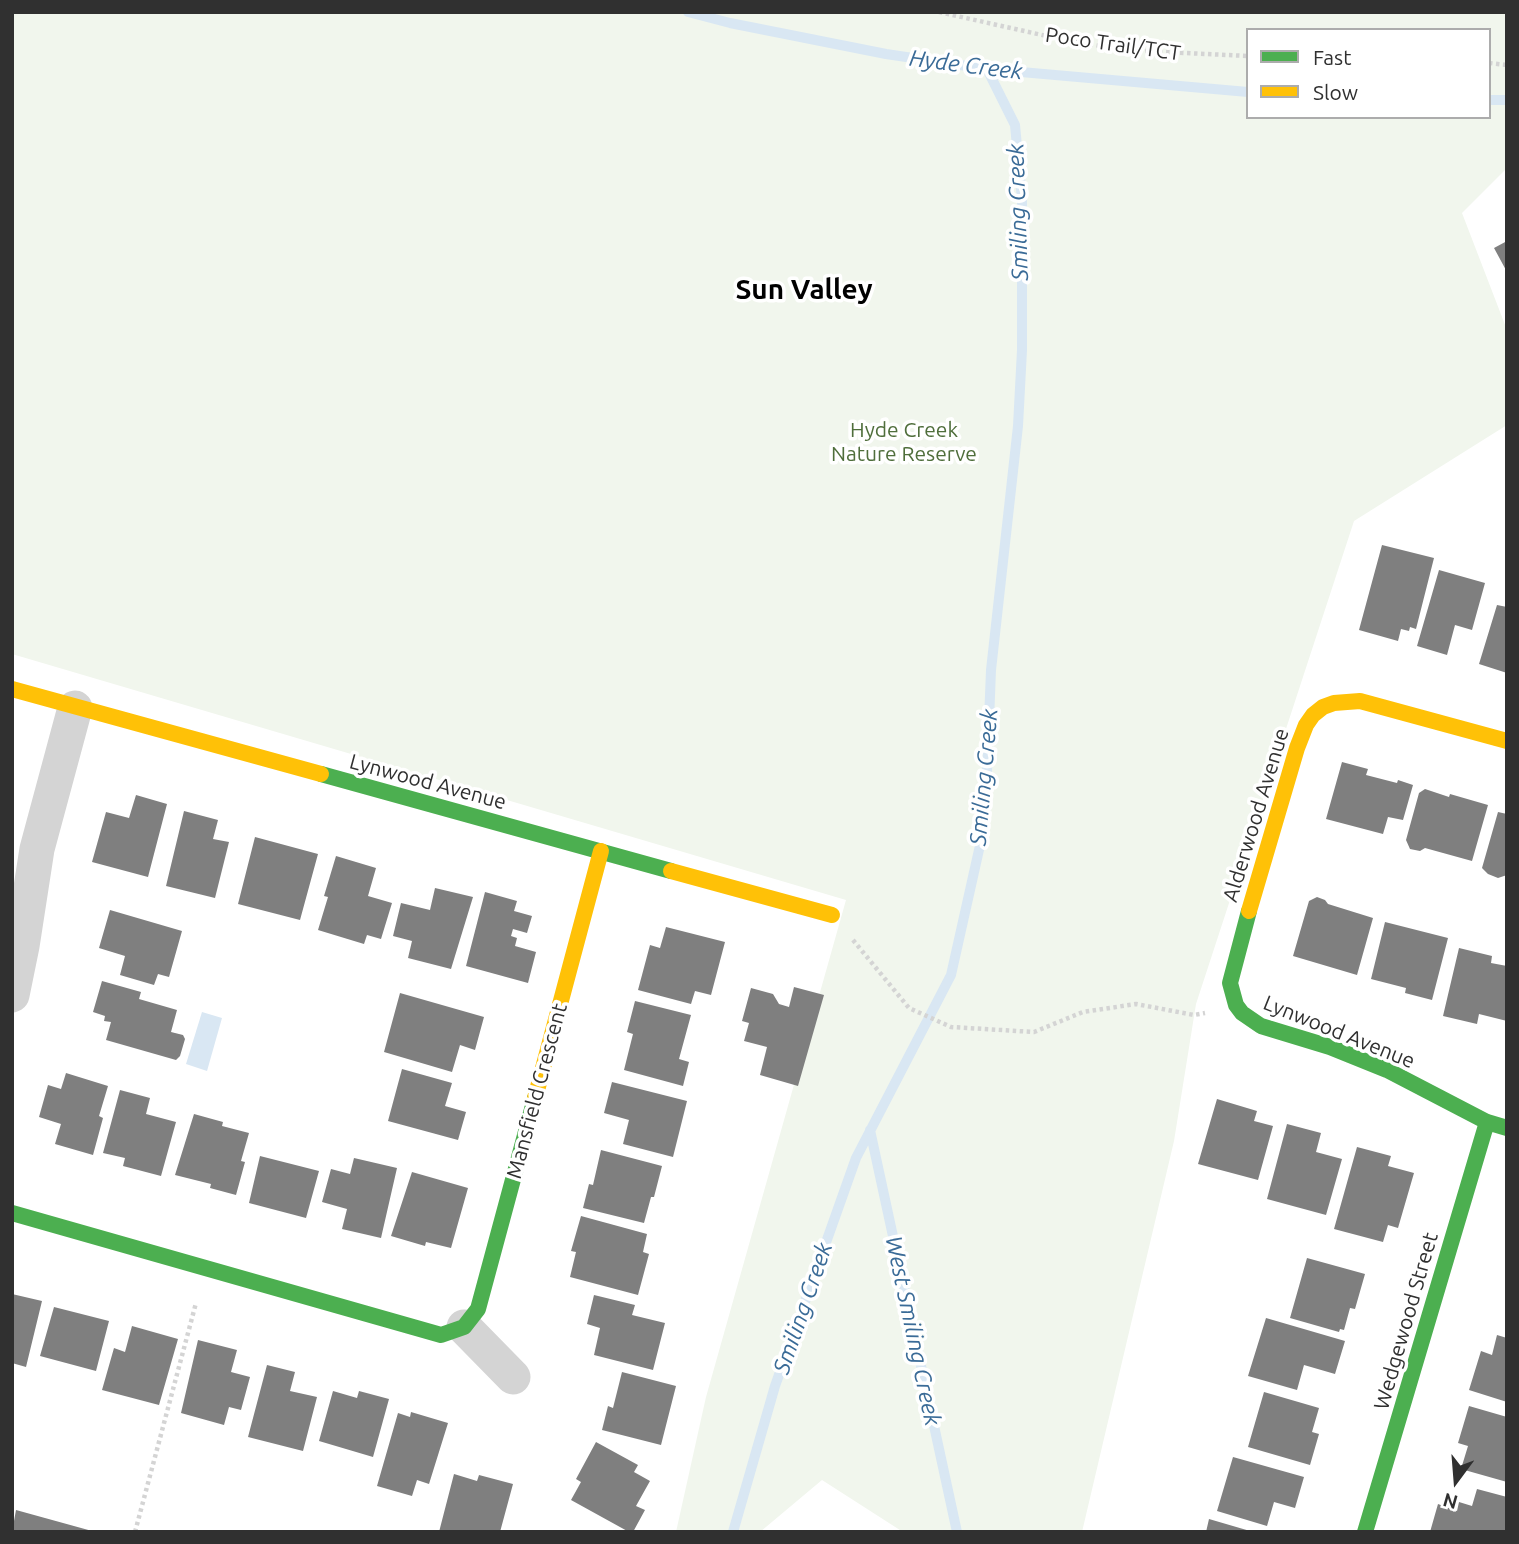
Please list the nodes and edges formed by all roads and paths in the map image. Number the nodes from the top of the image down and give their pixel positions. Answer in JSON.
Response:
{"nodes":[{"id":1,"x":939,"y":12,"type":"edge"},
{"id":2,"x":1246,"y":56,"type":"edge"},
{"id":3,"x":12,"y":689,"type":"edge"},
{"id":4,"x":75,"y":708,"type":"junction"},
{"id":5,"x":1507,"y":741,"type":"edge"},
{"id":6,"x":601,"y":851,"type":"junction"},
{"id":7,"x":832,"y":915,"type":"joint"},
{"id":8,"x":12,"y":995,"type":"edge"},
{"id":9,"x":1236,"y":1004,"type":"junction"},
{"id":10,"x":1487,"y":1122,"type":"junction"},
{"id":11,"x":1507,"y":1128,"type":"edge"},
{"id":12,"x":12,"y":1213,"type":"edge"},
{"id":13,"x":205,"y":1269,"type":"junction"},
{"id":14,"x":464,"y":1328,"type":"junction"},
{"id":15,"x":513,"y":1377,"type":"dead end"},
{"id":16,"x":135,"y":1532,"type":"edge"},
{"id":17,"x":1365,"y":1532,"type":"edge"}],
"edges":[{"from":1,"to":2,"type":"path","name":"Poco Trail/TCT"},
{"from":3,"to":4,"type":"street","name":"Lynwood Avenue"},
{"from":4,"to":6,"type":"street","name":"Lynwood Avenue"},
{"from":4,"to":8,"type":"street"},
{"from":5,"to":9,"type":"street","name":"Alderwood Avenue"},
{"from":6,"to":7,"type":"street","name":"Lynwood Avenue"},
{"from":6,"to":14,"type":"street","name":"Mansfield Crescent"},
{"from":7,"to":9,"type":"path"},
{"from":9,"to":10,"type":"street","name":"Lynwood Avenue"},
{"from":10,"to":11,"type":"street","name":"Lynwood Avenue"},
{"from":10,"to":17,"type":"street","name":"Wedgewood Street"},
{"from":12,"to":13,"type":"street"},
{"from":13,"to":14,"type":"street"},
{"from":13,"to":16,"type":"path"},
{"from":14,"to":15,"type":"street"}]}
